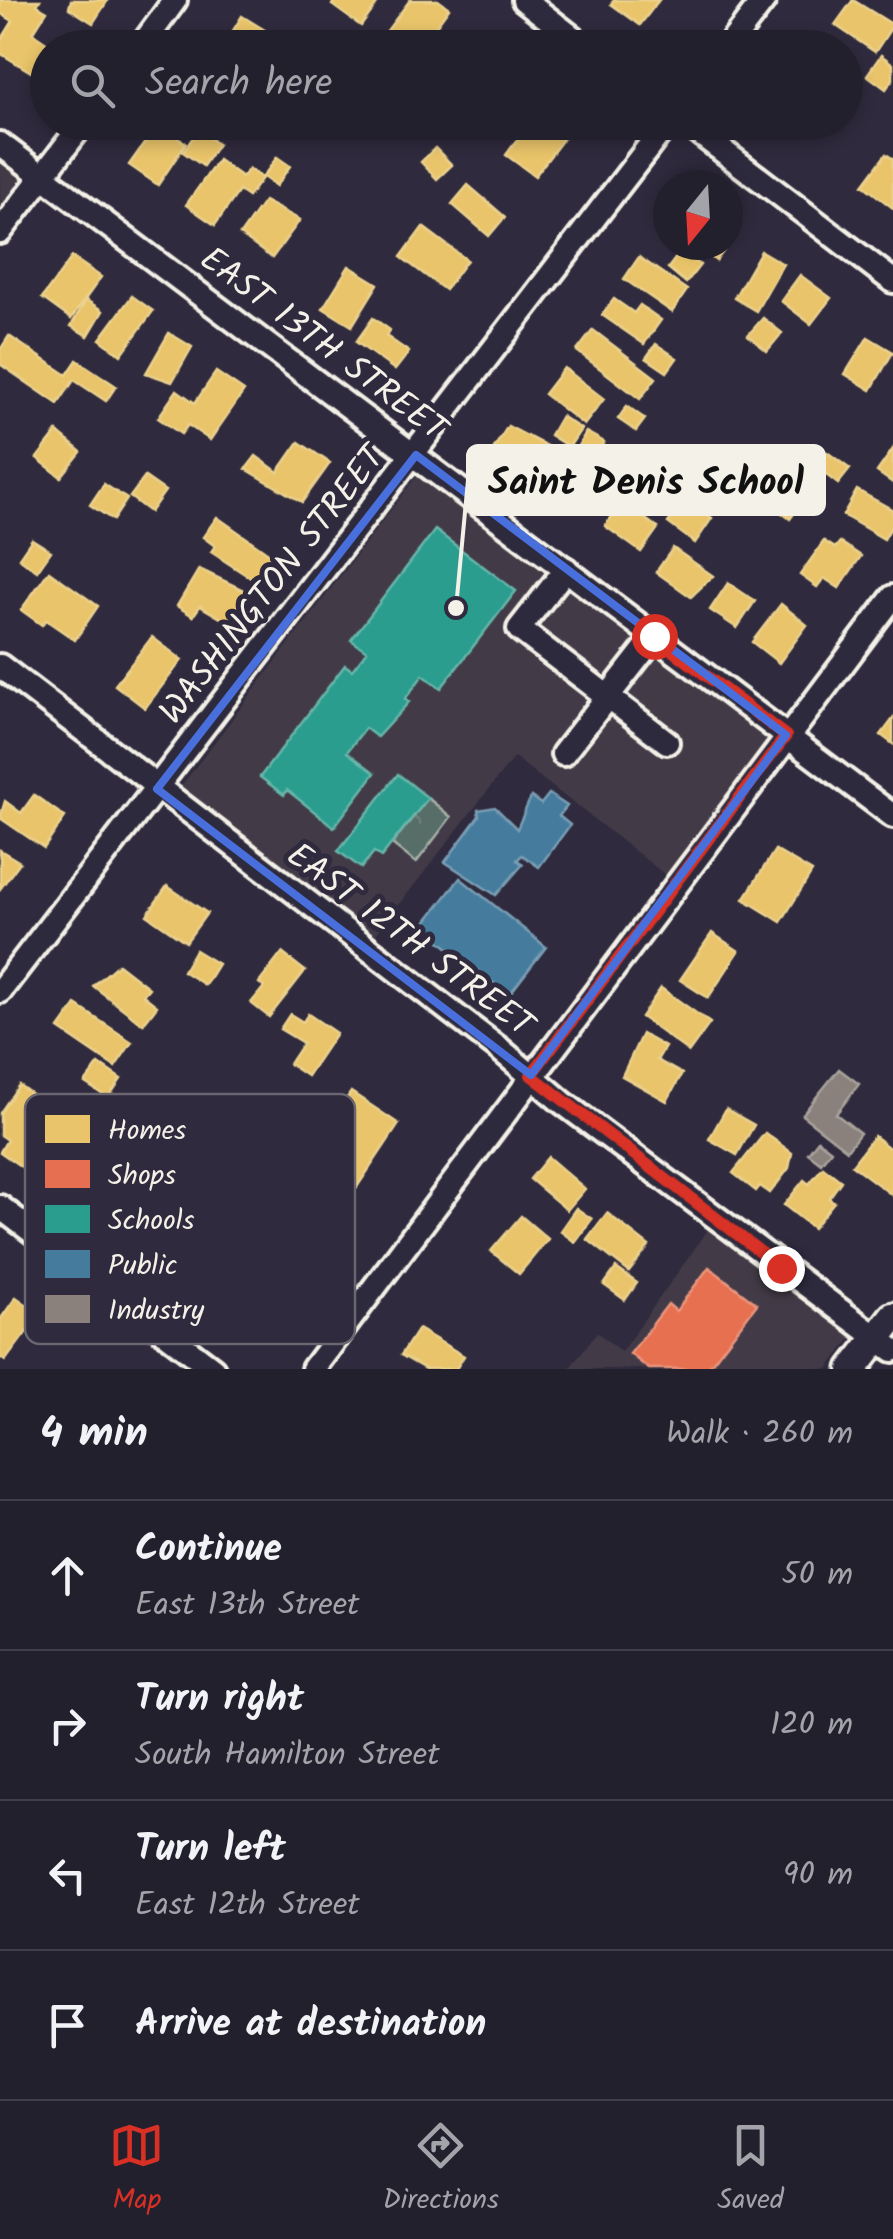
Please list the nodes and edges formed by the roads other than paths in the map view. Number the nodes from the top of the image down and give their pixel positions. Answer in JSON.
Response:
{"nodes":[{"id":1,"x":175,"y":0,"type":"edge"},
{"id":2,"x":524,"y":0,"type":"edge"},
{"id":3,"x":764,"y":0,"type":"edge"},
{"id":4,"x":153,"y":30,"type":"edge"},
{"id":5,"x":563,"y":30,"type":"edge"},
{"id":6,"x":741,"y":30,"type":"edge"},
{"id":7,"x":70,"y":140,"type":"edge"},
{"id":8,"x":654,"y":140,"type":"edge"},
{"id":9,"x":709,"y":140,"type":"edge"},
{"id":10,"x":0,"y":144,"type":"edge"},
{"id":11,"x":43,"y":176,"type":"junction"},
{"id":12,"x":0,"y":232,"type":"edge"},
{"id":13,"x":893,"y":281,"type":"edge"},
{"id":14,"x":416,"y":455,"type":"junction"},
{"id":15,"x":566,"y":568,"type":"junction"},
{"id":16,"x":893,"y":598,"type":"edge"},
{"id":17,"x":654,"y":636,"type":"junction"},
{"id":18,"x":0,"y":666,"type":"edge"},
{"id":19,"x":608,"y":697,"type":"junction"},
{"id":20,"x":786,"y":736,"type":"junction"},
{"id":21,"x":668,"y":742,"type":"dead end"},
{"id":22,"x":563,"y":754,"type":"dead end"},
{"id":23,"x":157,"y":788,"type":"junction"},
{"id":24,"x":893,"y":816,"type":"edge"},
{"id":25,"x":0,"y":991,"type":"edge"},
{"id":26,"x":531,"y":1075,"type":"junction"},
{"id":27,"x":0,"y":1207,"type":"edge"},
{"id":28,"x":25,"y":1226,"type":"edge"},
{"id":29,"x":355,"y":1312,"type":"edge"},
{"id":30,"x":888,"y":1334,"type":"edge"},
{"id":31,"x":181,"y":1344,"type":"edge"},
{"id":32,"x":332,"y":1344,"type":"edge"},
{"id":33,"x":214,"y":1369,"type":"edge"},
{"id":34,"x":313,"y":1369,"type":"edge"},
{"id":35,"x":853,"y":1369,"type":"edge"}],
"edges":[{"from":1,"to":4,"type":"street"},
{"from":2,"to":5,"type":"street"},
{"from":3,"to":6,"type":"street"},
{"from":7,"to":11,"type":"street"},
{"from":8,"to":14,"type":"street","name":"WASHINGTON STREET"},
{"from":9,"to":13,"type":"street"},
{"from":10,"to":11,"type":"street","name":"EAST 13TH STREET"},
{"from":11,"to":12,"type":"street"},
{"from":11,"to":14,"type":"street","name":"EAST 13TH STREET"},
{"from":14,"to":15,"type":"street","name":"EAST 13TH STREET"},
{"from":14,"to":23,"type":"street","name":"WASHINGTON STREET"},
{"from":15,"to":17,"type":"street","name":"EAST 13TH STREET"},
{"from":15,"to":19,"type":"street"},
{"from":16,"to":20,"type":"street"},
{"from":17,"to":19,"type":"street"},
{"from":17,"to":20,"type":"street","name":"EAST 13TH STREET"},
{"from":18,"to":23,"type":"street","name":"EAST 12TH STREET"},
{"from":19,"to":21,"type":"street"},
{"from":19,"to":22,"type":"street"},
{"from":20,"to":24,"type":"street","name":"EAST 13TH STREET"},
{"from":20,"to":26,"type":"street"},
{"from":23,"to":25,"type":"street","name":"WASHINGTON STREET"},
{"from":23,"to":26,"type":"street","name":"EAST 12TH STREET"},
{"from":26,"to":29,"type":"street"},
{"from":26,"to":30,"type":"street","name":"EAST 12TH STREET"},
{"from":27,"to":28,"type":"street"},
{"from":30,"to":35,"type":"main road"},
{"from":31,"to":33,"type":"street"},
{"from":32,"to":34,"type":"street"}]}
